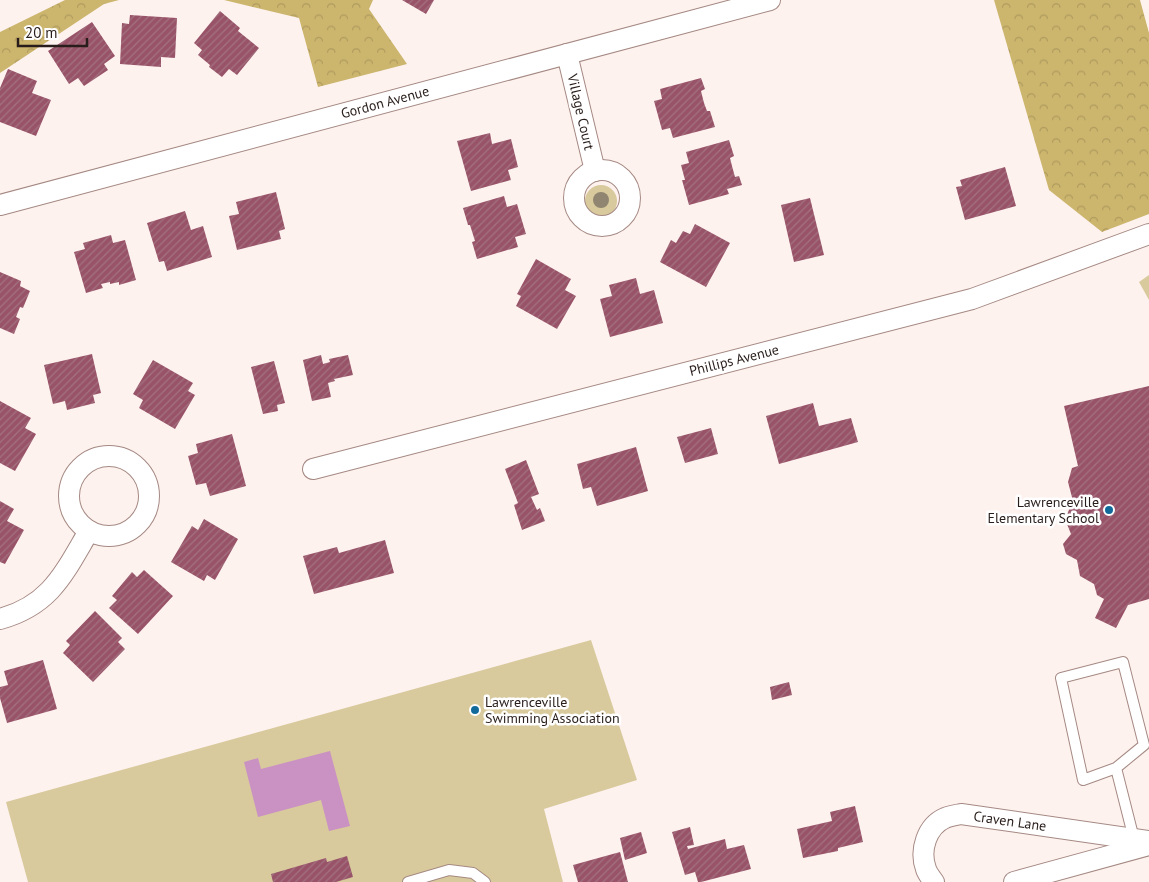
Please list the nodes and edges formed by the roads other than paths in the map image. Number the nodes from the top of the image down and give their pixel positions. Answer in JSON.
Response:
{"nodes":[{"id":1,"x":770,"y":0,"type":"edge"},
{"id":2,"x":567,"y":54,"type":"junction"},
{"id":3,"x":595,"y":171,"type":"dead end"},
{"id":4,"x":0,"y":205,"type":"edge"},
{"id":5,"x":1149,"y":234,"type":"edge"},
{"id":6,"x":312,"y":469,"type":"dead end"},
{"id":7,"x":89,"y":531,"type":"junction"},
{"id":8,"x":0,"y":619,"type":"edge"},
{"id":9,"x":1116,"y":768,"type":"junction"},
{"id":10,"x":1144,"y":842,"type":"edge"},
{"id":11,"x":408,"y":882,"type":"edge"},
{"id":12,"x":485,"y":882,"type":"edge"},
{"id":13,"x":934,"y":882,"type":"edge"},
{"id":14,"x":1014,"y":882,"type":"edge"}],
"edges":[{"from":1,"to":2,"type":"street","name":"Gordon Avenue"},
{"from":2,"to":3,"type":"street","name":"Village Court"},
{"from":2,"to":4,"type":"street","name":"Gordon Avenue"},
{"from":5,"to":6,"type":"street","name":"Phillips Avenue"},
{"from":7,"to":7,"type":"street"},
{"from":7,"to":8,"type":"street"},
{"from":9,"to":9,"type":"lane"},
{"from":9,"to":10,"type":"lane"},
{"from":10,"to":13,"type":"street","name":"Craven Lane"},
{"from":10,"to":14,"type":"street"},
{"from":11,"to":12,"type":"lane"}]}
